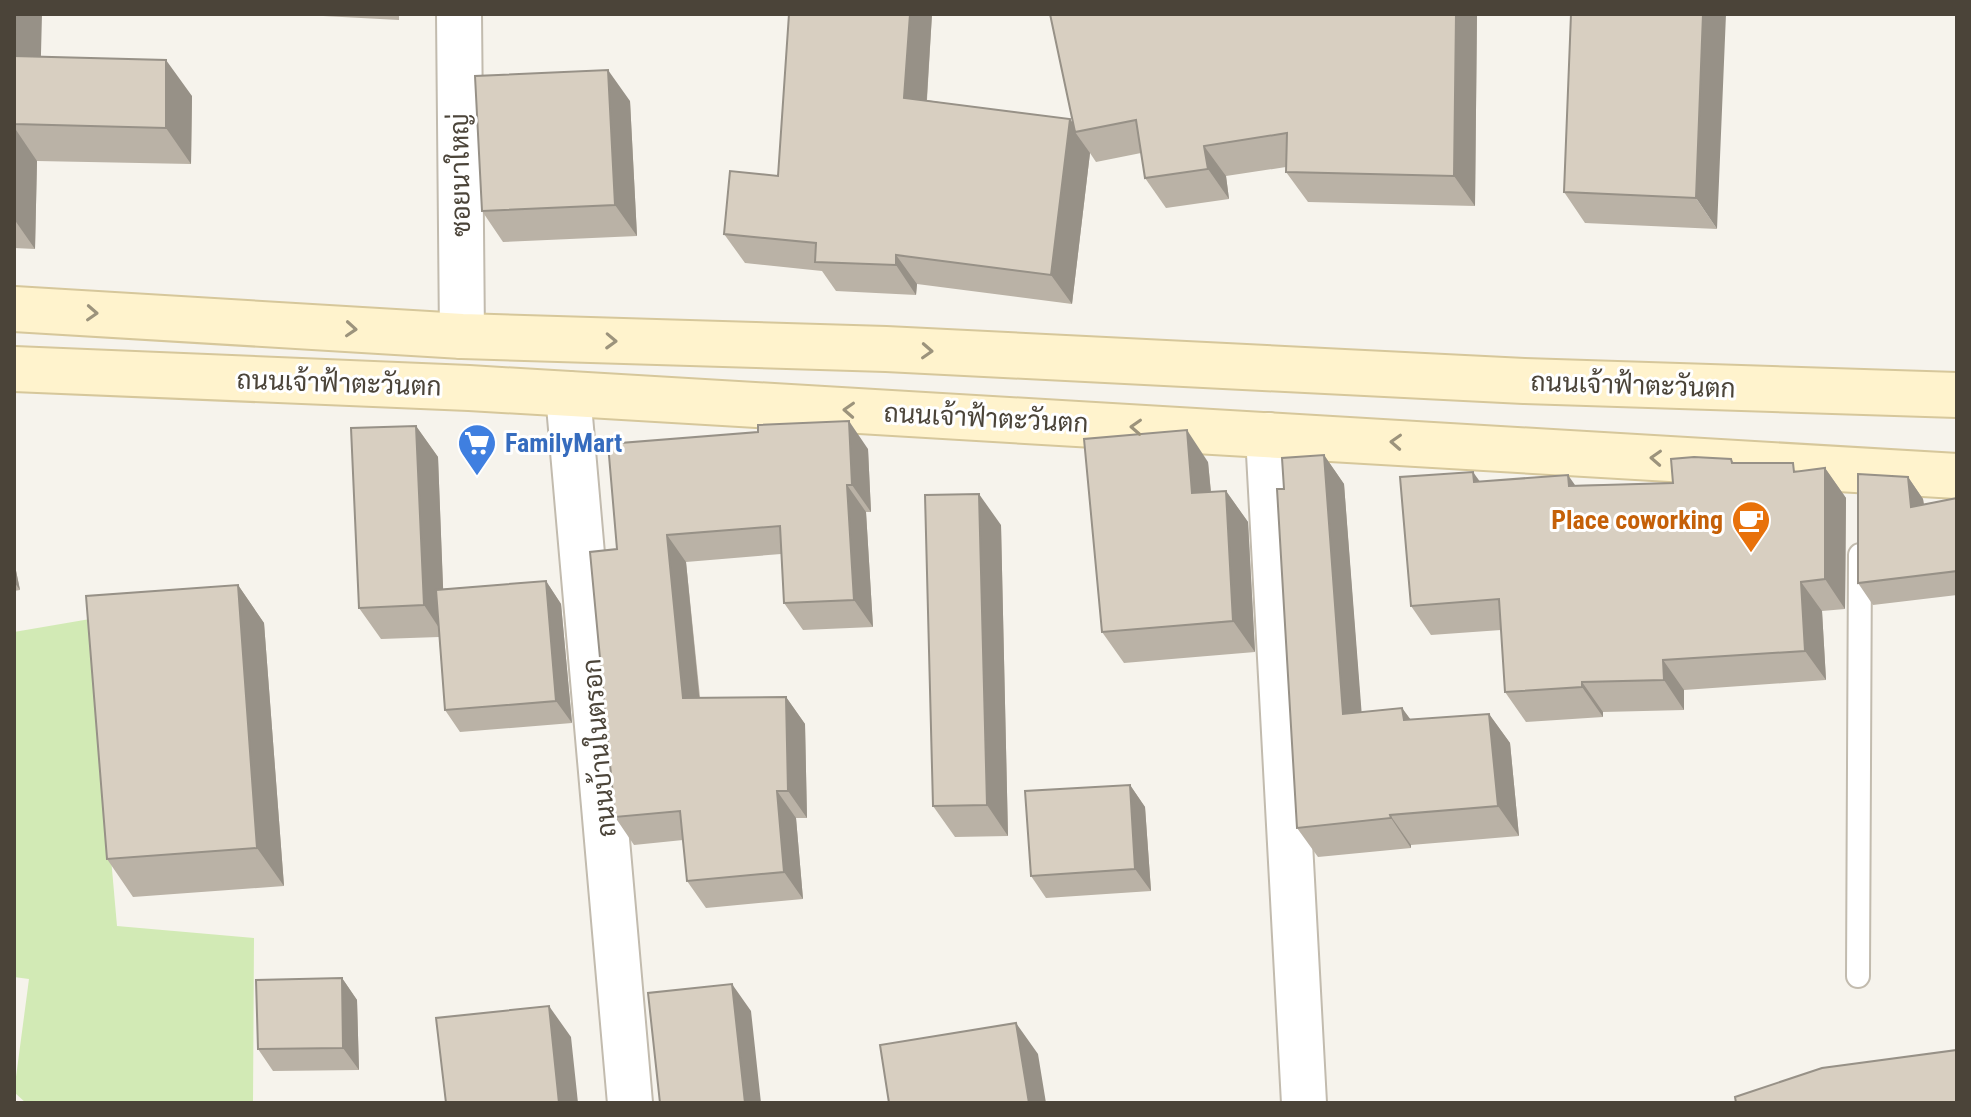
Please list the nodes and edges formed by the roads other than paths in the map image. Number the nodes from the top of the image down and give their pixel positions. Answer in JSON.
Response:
{"nodes":[{"id":1,"x":459,"y":14,"type":"edge"},
{"id":2,"x":14,"y":309,"type":"edge"},
{"id":3,"x":462,"y":336,"type":"junction"},
{"id":4,"x":14,"y":369,"type":"edge"},
{"id":5,"x":568,"y":394,"type":"junction"},
{"id":6,"x":1957,"y":395,"type":"edge"},
{"id":7,"x":1268,"y":435,"type":"junction"},
{"id":8,"x":1957,"y":476,"type":"edge"},
{"id":9,"x":1860,"y":533,"type":"edge"},
{"id":10,"x":1858,"y":976,"type":"dead end"},
{"id":11,"x":630,"y":1103,"type":"edge"},
{"id":12,"x":1304,"y":1103,"type":"edge"}],
"edges":[{"from":1,"to":3,"type":"street","name":"ซอยนาใหญ่"},
{"from":2,"to":3,"type":"main road","name":"ถนนเจ้าฟ้าตะวันตก","one_way":true},
{"from":3,"to":6,"type":"main road","name":"ถนนเจ้าฟ้าตะวันตก","one_way":true},
{"from":4,"to":5,"type":"main road","name":"ถนนเจ้าฟ้าตะวันตก"},
{"from":7,"to":5,"type":"main road","name":"ถนนเจ้าฟ้าตะวันตก","one_way":true},
{"from":5,"to":11,"type":"street","name":"ถนนบ้านในตรอก"},
{"from":8,"to":7,"type":"main road","name":"ถนนเจ้าฟ้าตะวันตก","one_way":true},
{"from":7,"to":12,"type":"street"},
{"from":9,"to":10,"type":"lane"}]}
